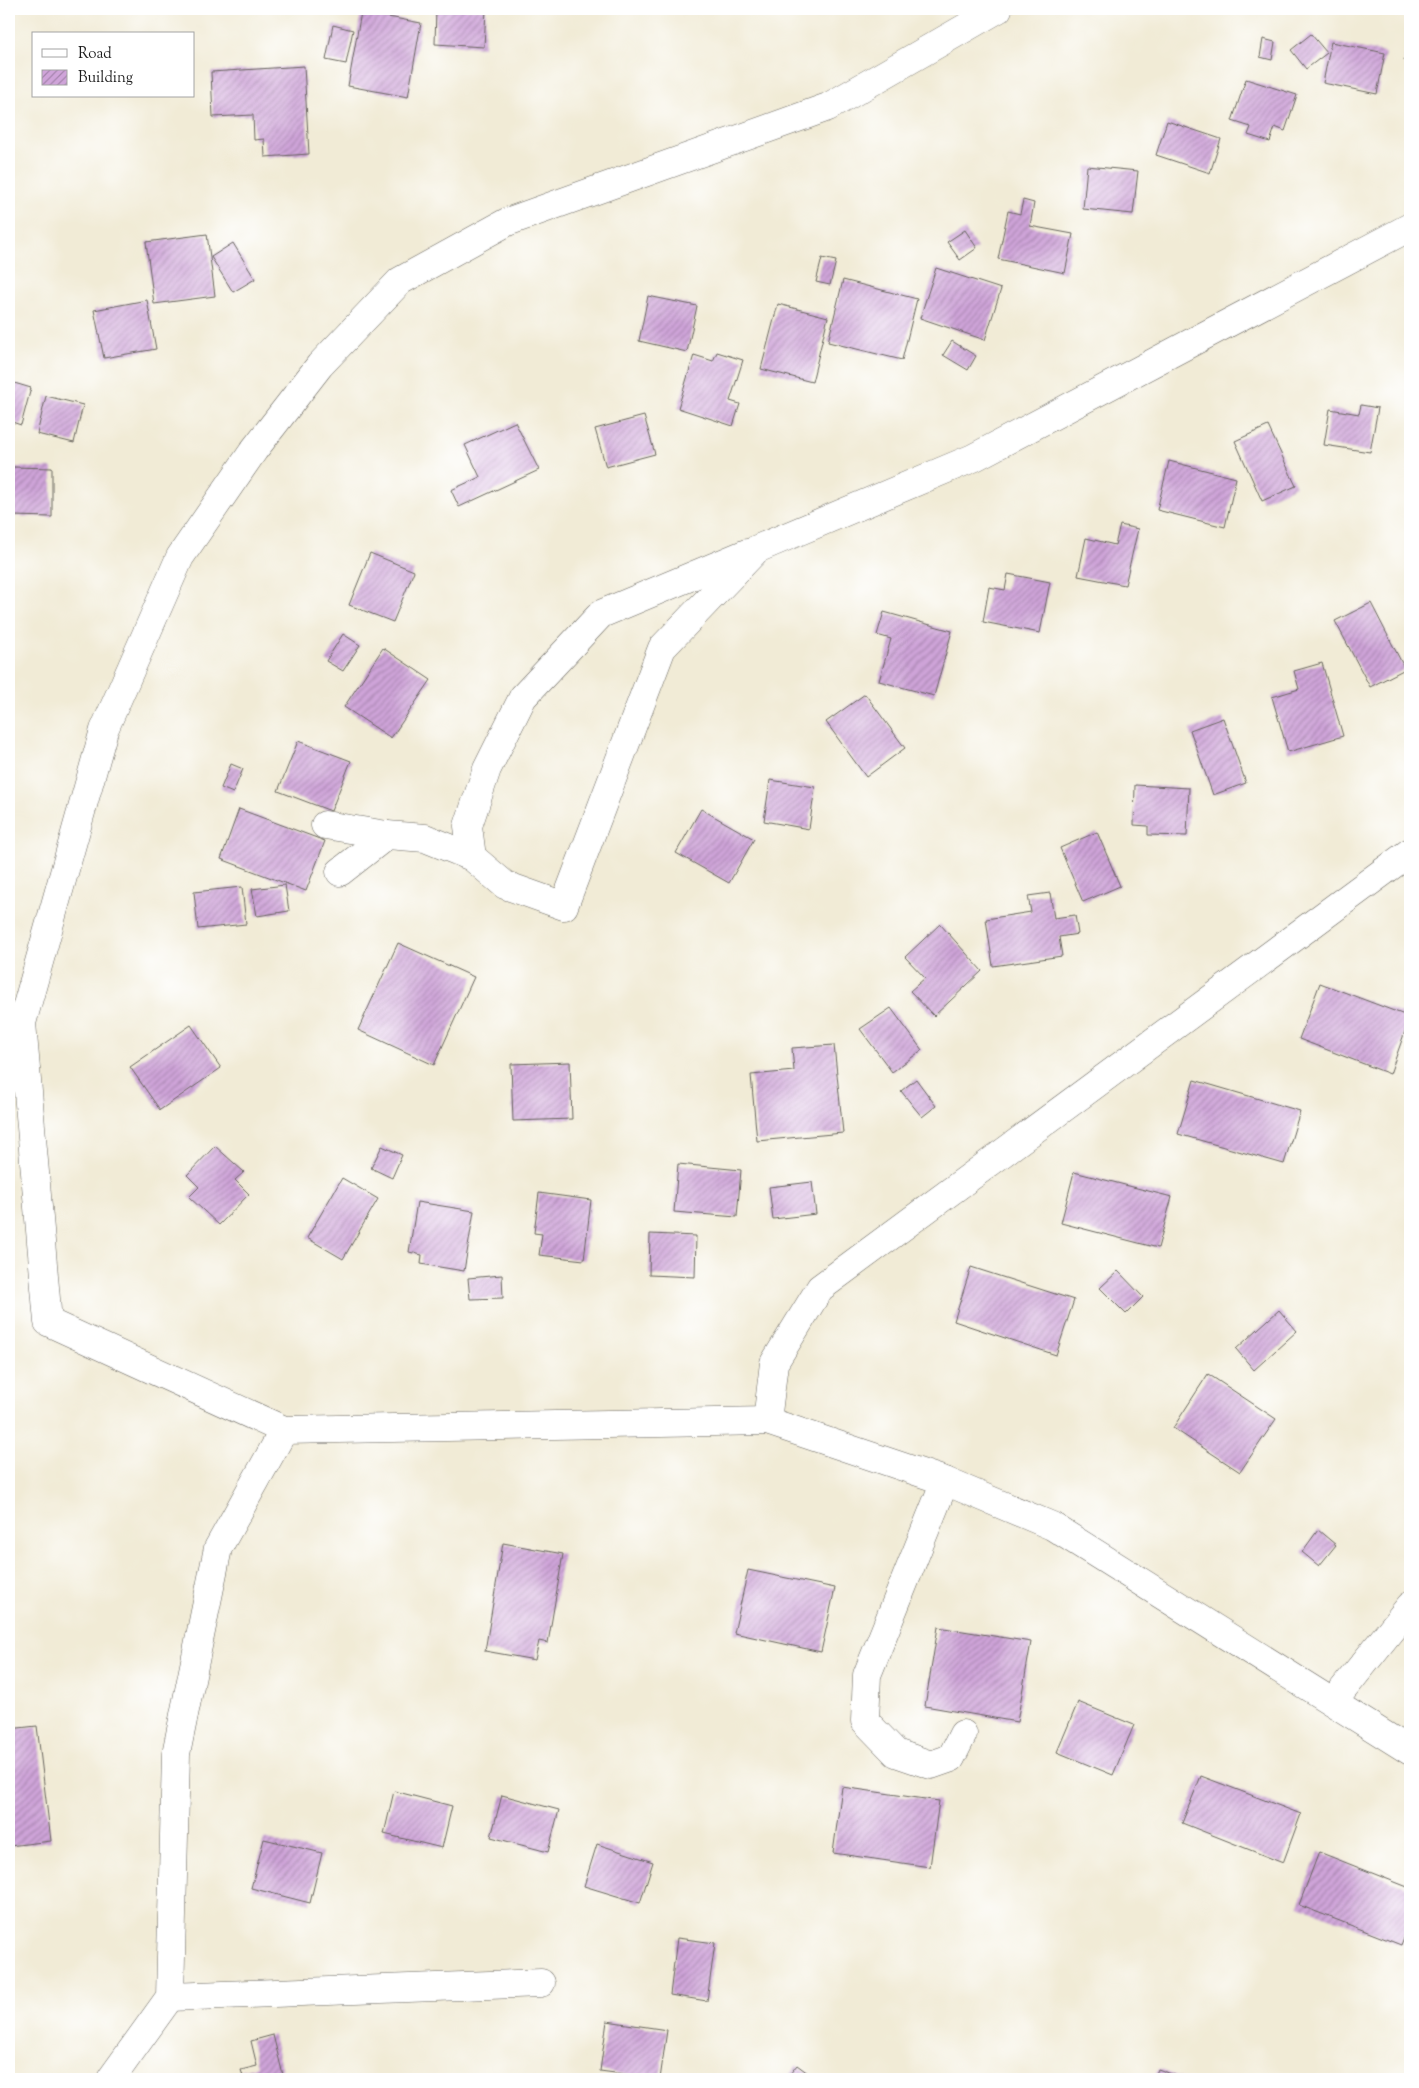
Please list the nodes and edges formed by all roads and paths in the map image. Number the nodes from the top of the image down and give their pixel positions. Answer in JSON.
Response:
{"nodes":[{"id":1,"x":998,"y":9,"type":"edge"},
{"id":2,"x":1410,"y":227,"type":"edge"},
{"id":3,"x":757,"y":549,"type":"junction"},
{"id":4,"x":325,"y":825,"type":"dead end"},
{"id":5,"x":387,"y":834,"type":"junction"},
{"id":6,"x":1410,"y":852,"type":"edge"},
{"id":7,"x":472,"y":857,"type":"junction"},
{"id":8,"x":340,"y":872,"type":"dead end"},
{"id":9,"x":768,"y":1421,"type":"junction"},
{"id":10,"x":284,"y":1430,"type":"junction"},
{"id":11,"x":945,"y":1481,"type":"junction"},
{"id":12,"x":1410,"y":1606,"type":"edge"},
{"id":13,"x":1332,"y":1702,"type":"junction"},
{"id":14,"x":963,"y":1734,"type":"dead end"},
{"id":15,"x":1410,"y":1751,"type":"edge"},
{"id":16,"x":542,"y":1983,"type":"dead end"},
{"id":17,"x":170,"y":1997,"type":"junction"},
{"id":18,"x":112,"y":2079,"type":"edge"}],
"edges":[{"from":1,"to":10,"type":"street"},
{"from":2,"to":3,"type":"street"},
{"from":3,"to":7,"type":"street"},
{"from":3,"to":7,"type":"street"},
{"from":4,"to":5,"type":"street"},
{"from":5,"to":7,"type":"street"},
{"from":5,"to":8,"type":"street"},
{"from":6,"to":9,"type":"street"},
{"from":9,"to":10,"type":"street"},
{"from":9,"to":11,"type":"street"},
{"from":10,"to":17,"type":"street"},
{"from":11,"to":13,"type":"street"},
{"from":11,"to":14,"type":"street"},
{"from":12,"to":13,"type":"street"},
{"from":13,"to":15,"type":"street"},
{"from":16,"to":17,"type":"street"},
{"from":17,"to":18,"type":"street"}]}
